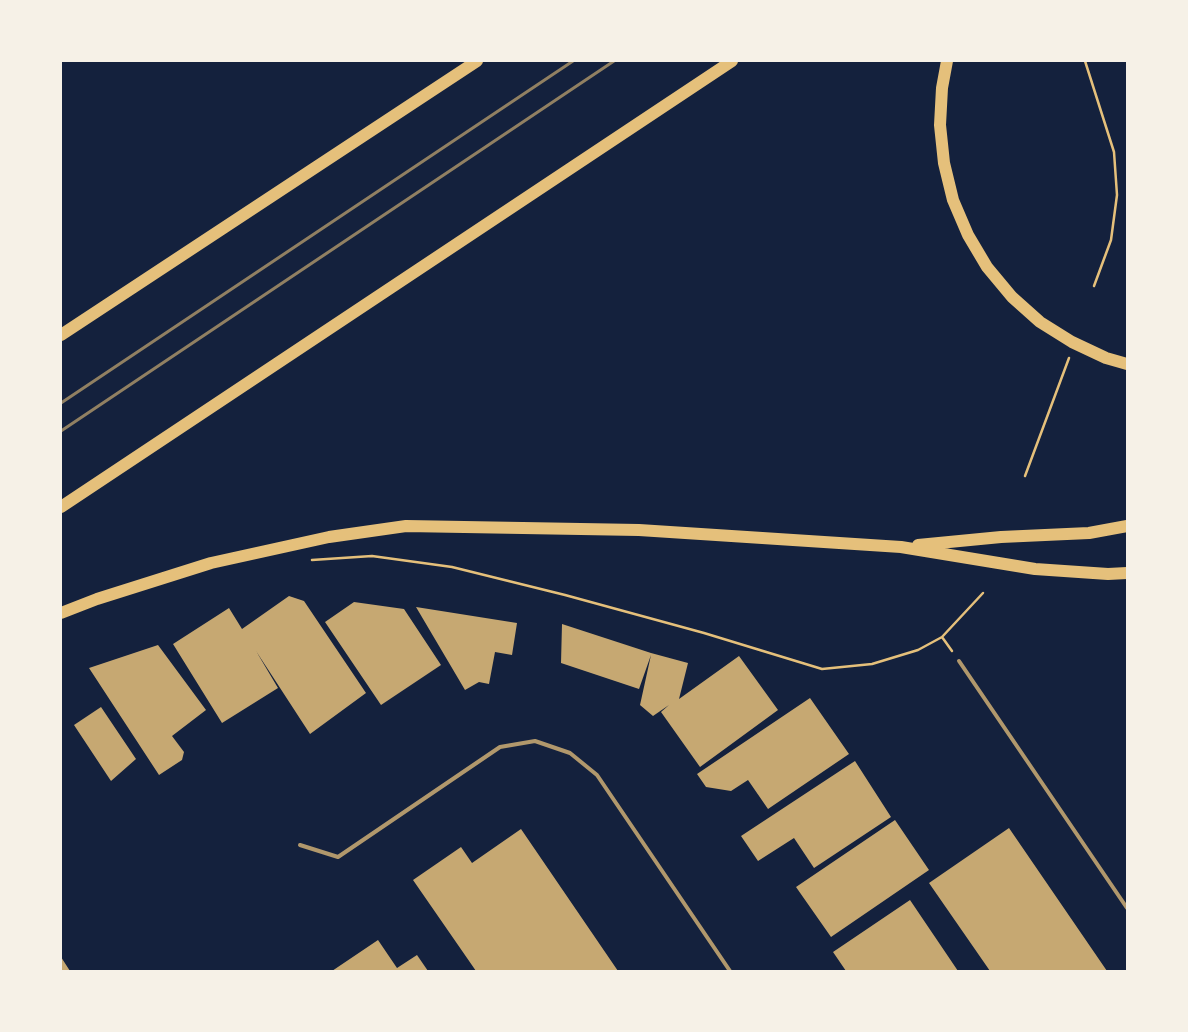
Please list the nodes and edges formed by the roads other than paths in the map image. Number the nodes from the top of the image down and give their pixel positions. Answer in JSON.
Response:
{"nodes":[{"id":1,"x":477,"y":61,"type":"edge"},
{"id":2,"x":732,"y":61,"type":"edge"},
{"id":3,"x":947,"y":61,"type":"edge"},
{"id":4,"x":61,"y":335,"type":"edge"},
{"id":5,"x":1127,"y":364,"type":"edge"},
{"id":6,"x":61,"y":507,"type":"edge"},
{"id":7,"x":1127,"y":526,"type":"edge"},
{"id":8,"x":901,"y":547,"type":"junction"},
{"id":9,"x":1127,"y":573,"type":"edge"},
{"id":10,"x":61,"y":613,"type":"edge"},
{"id":11,"x":959,"y":661,"type":"dead end"},
{"id":12,"x":300,"y":845,"type":"dead end"},
{"id":13,"x":1127,"y":908,"type":"edge"},
{"id":14,"x":730,"y":971,"type":"edge"}],
"edges":[{"from":1,"to":4,"type":"highway"},
{"from":2,"to":6,"type":"highway"},
{"from":3,"to":5,"type":"highway"},
{"from":7,"to":8,"type":"highway"},
{"from":8,"to":9,"type":"highway"},
{"from":8,"to":10,"type":"highway"},
{"from":11,"to":13,"type":"street"},
{"from":12,"to":14,"type":"street"}]}
